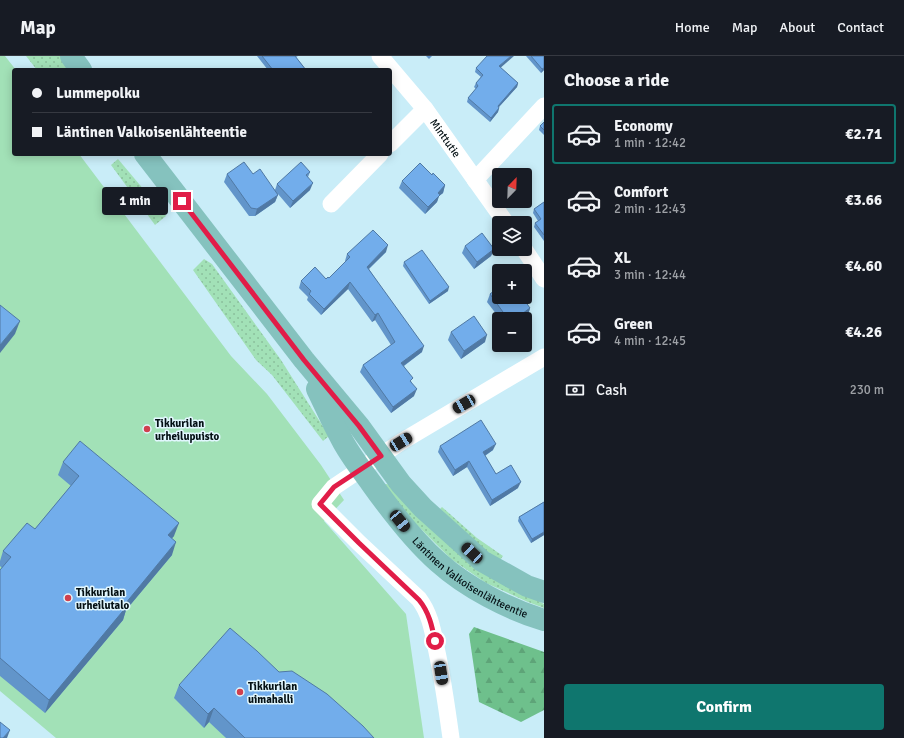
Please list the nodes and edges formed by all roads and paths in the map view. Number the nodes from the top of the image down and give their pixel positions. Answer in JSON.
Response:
{"nodes":[{"id":1,"x":71,"y":56,"type":"edge"},
{"id":2,"x":380,"y":56,"type":"edge"},
{"id":3,"x":80,"y":68,"type":"edge"},
{"id":4,"x":390,"y":68,"type":"edge"},
{"id":5,"x":392,"y":70,"type":"edge"},
{"id":6,"x":544,"y":106,"type":"edge"},
{"id":7,"x":425,"y":109,"type":"junction"},
{"id":8,"x":392,"y":142,"type":"edge"},
{"id":9,"x":147,"y":156,"type":"edge"},
{"id":10,"x":378,"y":156,"type":"edge"},
{"id":11,"x":475,"y":180,"type":"junction"},
{"id":12,"x":330,"y":204,"type":"dead end"},
{"id":13,"x":501,"y":216,"type":"edge"},
{"id":14,"x":529,"y":256,"type":"edge"},
{"id":15,"x":544,"y":278,"type":"edge"},
{"id":16,"x":544,"y":357,"type":"edge"},
{"id":17,"x":304,"y":360,"type":"junction"},
{"id":18,"x":381,"y":456,"type":"junction"},
{"id":19,"x":361,"y":469,"type":"junction"},
{"id":20,"x":544,"y":592,"type":"edge"},
{"id":21,"x":544,"y":620,"type":"edge"},
{"id":22,"x":451,"y":738,"type":"edge"}],
"edges":[{"from":1,"to":3,"type":"main road"},
{"from":2,"to":4,"type":"street","name":"Minttutie"},
{"from":5,"to":7,"type":"street","name":"Minttutie"},
{"from":6,"to":11,"type":"street"},
{"from":7,"to":8,"type":"street"},
{"from":7,"to":11,"type":"street","name":"Minttutie"},
{"from":9,"to":17,"type":"main road","name":"Läntinen Valkoisenlähteentie"},
{"from":10,"to":12,"type":"street"},
{"from":11,"to":13,"type":"street","name":"Minttutie"},
{"from":14,"to":15,"type":"street"},
{"from":16,"to":18,"type":"street"},
{"from":17,"to":18,"type":"main road","name":"Läntinen Valkoisenlähteentie"},
{"from":17,"to":19,"type":"main road","name":"Läntinen Valkoisenlähteentie"},
{"from":18,"to":19,"type":"street"},
{"from":18,"to":20,"type":"main road","name":"Läntinen Valkoisenlähteentie"},
{"from":19,"to":21,"type":"main road","name":"Läntinen Valkoisenlähteentie"},
{"from":19,"to":22,"type":"street"}]}
